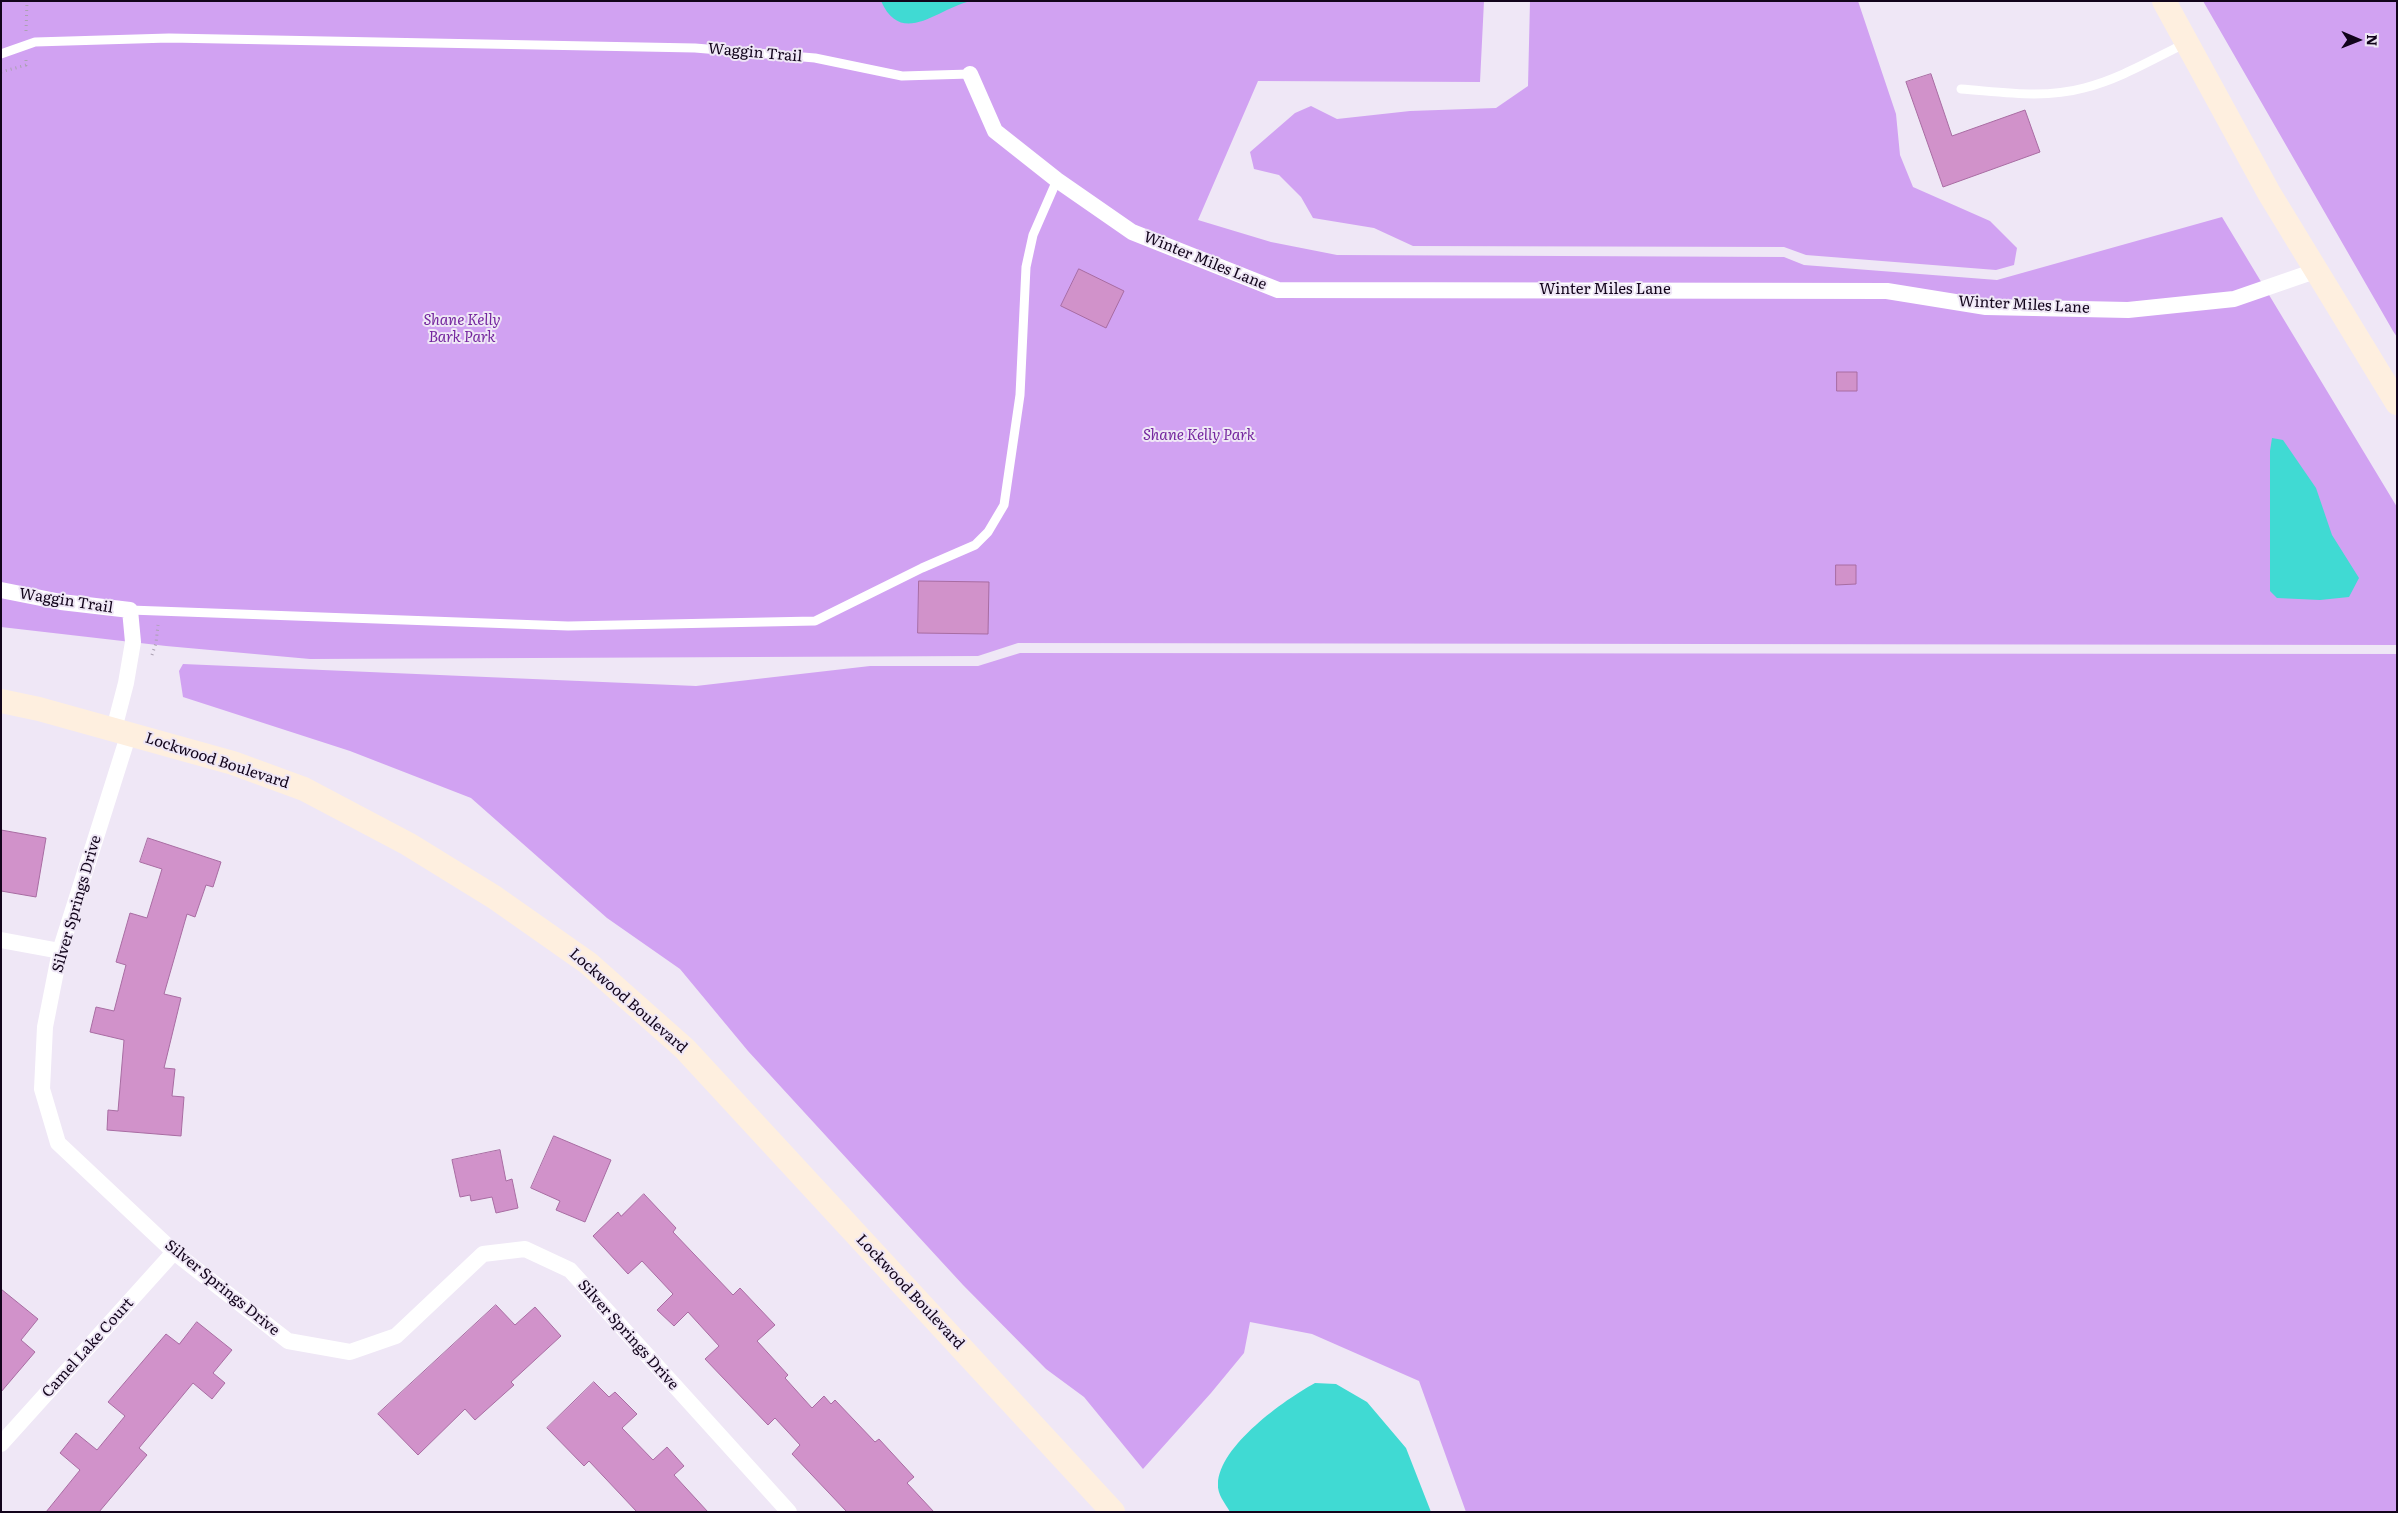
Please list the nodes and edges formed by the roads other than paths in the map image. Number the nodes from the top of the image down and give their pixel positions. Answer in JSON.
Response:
{"nodes":[{"id":1,"x":2164,"y":1,"type":"edge"},
{"id":2,"x":2186,"y":43,"type":"junction"},
{"id":3,"x":1,"y":54,"type":"edge"},
{"id":4,"x":970,"y":74,"type":"joint"},
{"id":5,"x":1961,"y":89,"type":"dead end"},
{"id":6,"x":1057,"y":180,"type":"junction"},
{"id":7,"x":2315,"y":271,"type":"junction"},
{"id":8,"x":2397,"y":403,"type":"edge"},
{"id":9,"x":1,"y":590,"type":"edge"},
{"id":10,"x":130,"y":610,"type":"junction"},
{"id":11,"x":1,"y":701,"type":"edge"},
{"id":12,"x":122,"y":731,"type":"junction"},
{"id":13,"x":1,"y":940,"type":"edge"},
{"id":14,"x":60,"y":951,"type":"junction"},
{"id":15,"x":174,"y":1252,"type":"junction"},
{"id":16,"x":1,"y":1444,"type":"edge"},
{"id":17,"x":789,"y":1512,"type":"edge"},
{"id":18,"x":1113,"y":1512,"type":"edge"}],
"edges":[{"from":1,"to":2,"type":"street"},
{"from":2,"to":5,"type":"lane"},
{"from":2,"to":7,"type":"street"},
{"from":3,"to":4,"type":"lane","name":"Waggin Trail"},
{"from":4,"to":6,"type":"street","name":"Winter Miles Lane"},
{"from":6,"to":7,"type":"street","name":"Winter Miles Lane"},
{"from":6,"to":10,"type":"lane"},
{"from":7,"to":8,"type":"street"},
{"from":9,"to":10,"type":"street","name":"Waggin Trail"},
{"from":10,"to":12,"type":"street","name":"Waggin Trail"},
{"from":11,"to":12,"type":"street","name":"Lockwood Boulevard"},
{"from":12,"to":14,"type":"street","name":"Silver Springs Drive"},
{"from":12,"to":18,"type":"street","name":"Lockwood Boulevard"},
{"from":13,"to":14,"type":"street"},
{"from":14,"to":15,"type":"street","name":"Silver Springs Drive"},
{"from":15,"to":16,"type":"street","name":"Camel Lake Court"},
{"from":15,"to":17,"type":"street","name":"Silver Springs Drive"}]}
